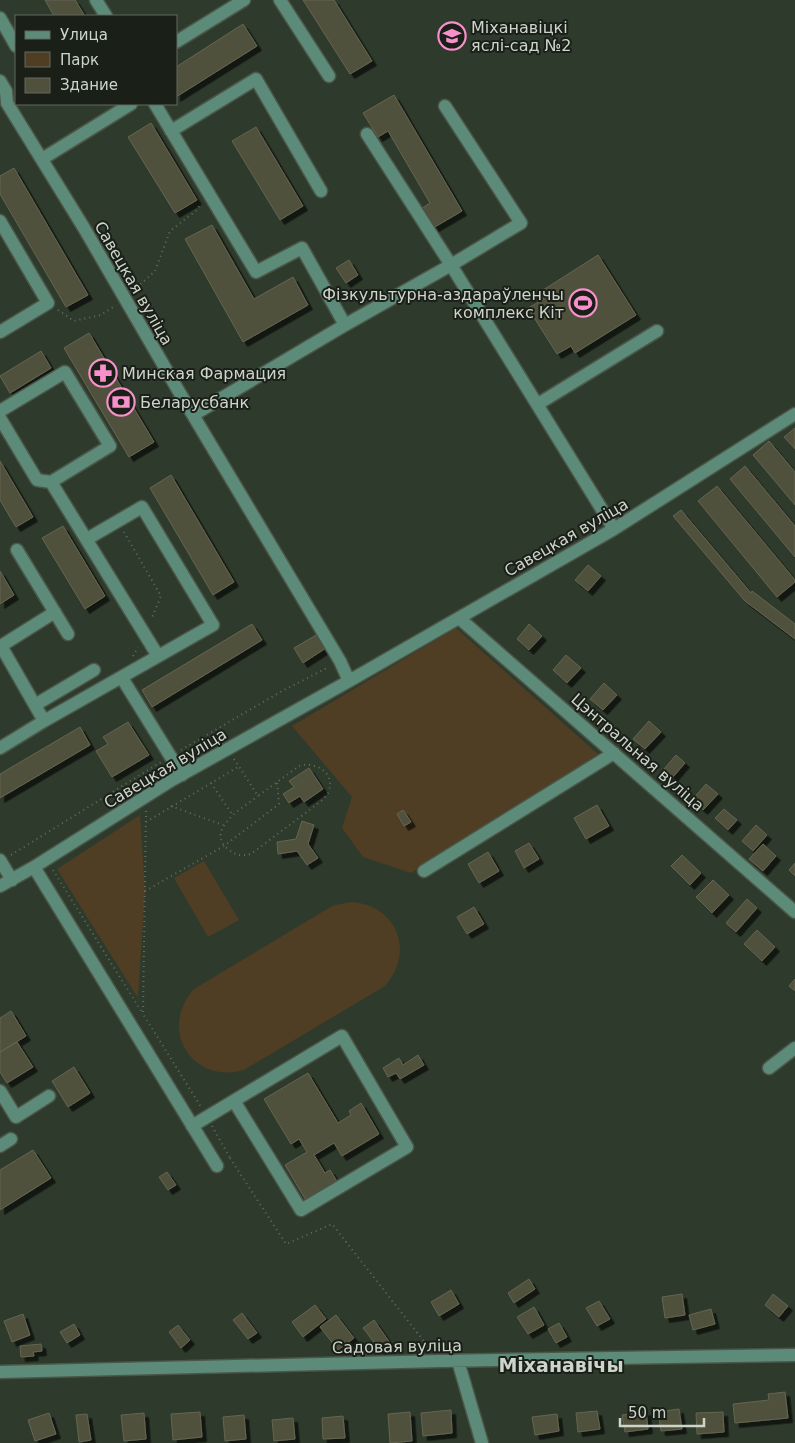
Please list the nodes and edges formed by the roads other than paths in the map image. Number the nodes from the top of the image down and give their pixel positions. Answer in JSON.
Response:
{"nodes":[{"id":1,"x":96,"y":0,"type":"edge"},
{"id":2,"x":244,"y":0,"type":"edge"},
{"id":3,"x":280,"y":0,"type":"edge"},
{"id":4,"x":105,"y":15,"type":"edge"},
{"id":5,"x":0,"y":18,"type":"edge"},
{"id":6,"x":178,"y":41,"type":"edge"},
{"id":7,"x":15,"y":44,"type":"edge"},
{"id":8,"x":329,"y":76,"type":"dead end"},
{"id":9,"x":0,"y":81,"type":"edge"},
{"id":10,"x":8,"y":102,"type":"edge"},
{"id":11,"x":129,"y":105,"type":"edge"},
{"id":12,"x":156,"y":105,"type":"edge"},
{"id":13,"x":446,"y":106,"type":"dead end"},
{"id":14,"x":171,"y":131,"type":"junction"},
{"id":15,"x":367,"y":134,"type":"dead end"},
{"id":16,"x":42,"y":159,"type":"junction"},
{"id":17,"x":321,"y":191,"type":"dead end"},
{"id":18,"x":0,"y":221,"type":"edge"},
{"id":19,"x":452,"y":265,"type":"junction"},
{"id":20,"x":344,"y":325,"type":"junction"},
{"id":21,"x":2,"y":327,"type":"edge"},
{"id":22,"x":657,"y":331,"type":"dead end"},
{"id":23,"x":538,"y":404,"type":"junction"},
{"id":24,"x":0,"y":411,"type":"edge"},
{"id":25,"x":193,"y":414,"type":"junction"},
{"id":26,"x":795,"y":414,"type":"edge"},
{"id":27,"x":0,"y":418,"type":"edge"},
{"id":28,"x":52,"y":482,"type":"junction"},
{"id":29,"x":614,"y":529,"type":"junction"},
{"id":30,"x":86,"y":539,"type":"junction"},
{"id":31,"x":17,"y":550,"type":"dead end"},
{"id":32,"x":55,"y":612,"type":"junction"},
{"id":33,"x":459,"y":618,"type":"junction"},
{"id":34,"x":68,"y":634,"type":"dead end"},
{"id":35,"x":158,"y":656,"type":"junction"},
{"id":36,"x":94,"y":670,"type":"dead end"},
{"id":37,"x":122,"y":678,"type":"junction"},
{"id":38,"x":349,"y":681,"type":"junction"},
{"id":39,"x":35,"y":705,"type":"junction"},
{"id":40,"x":44,"y":721,"type":"junction"},
{"id":41,"x":0,"y":748,"type":"edge"},
{"id":42,"x":614,"y":753,"type":"junction"},
{"id":43,"x":182,"y":775,"type":"junction"},
{"id":44,"x":0,"y":860,"type":"edge"},
{"id":45,"x":34,"y":867,"type":"junction"},
{"id":46,"x":424,"y":871,"type":"dead end"},
{"id":47,"x":12,"y":880,"type":"junction"},
{"id":48,"x":0,"y":886,"type":"edge"},
{"id":49,"x":795,"y":912,"type":"edge"},
{"id":50,"x":795,"y":1048,"type":"edge"},
{"id":51,"x":769,"y":1068,"type":"dead end"},
{"id":52,"x":0,"y":1091,"type":"edge"},
{"id":53,"x":49,"y":1096,"type":"dead end"},
{"id":54,"x":234,"y":1101,"type":"junction"},
{"id":55,"x":192,"y":1126,"type":"junction"},
{"id":56,"x":217,"y":1166,"type":"road end"},
{"id":57,"x":795,"y":1355,"type":"edge"},
{"id":58,"x":458,"y":1361,"type":"junction"},
{"id":59,"x":0,"y":1372,"type":"edge"},
{"id":60,"x":482,"y":1443,"type":"edge"}],
"edges":[{"from":1,"to":4,"type":"street"},
{"from":2,"to":6,"type":"street"},
{"from":3,"to":8,"type":"street"},
{"from":5,"to":7,"type":"street"},
{"from":9,"to":10,"type":"street","name":"Савецкая вуліца"},
{"from":10,"to":16,"type":"street","name":"Савецкая вуліца"},
{"from":11,"to":16,"type":"street"},
{"from":12,"to":14,"type":"street"},
{"from":13,"to":19,"type":"street"},
{"from":14,"to":17,"type":"street"},
{"from":14,"to":20,"type":"street"},
{"from":15,"to":19,"type":"street"},
{"from":16,"to":25,"type":"street","name":"Савецкая вуліца"},
{"from":18,"to":21,"type":"street"},
{"from":19,"to":20,"type":"street"},
{"from":19,"to":23,"type":"street"},
{"from":20,"to":25,"type":"street"},
{"from":22,"to":23,"type":"street"},
{"from":23,"to":29,"type":"street"},
{"from":24,"to":28,"type":"street"},
{"from":25,"to":38,"type":"street","name":"Савецкая вуліца"},
{"from":26,"to":29,"type":"street","name":"Савецкая вуліца"},
{"from":27,"to":28,"type":"street"},
{"from":28,"to":30,"type":"street"},
{"from":29,"to":33,"type":"street","name":"Савецкая вуліца"},
{"from":30,"to":35,"type":"street"},
{"from":30,"to":35,"type":"street"},
{"from":31,"to":32,"type":"street"},
{"from":32,"to":34,"type":"street"},
{"from":32,"to":39,"type":"street"},
{"from":33,"to":38,"type":"street","name":"Савецкая вуліца"},
{"from":33,"to":42,"type":"street","name":"Цэнтральная вуліца"},
{"from":35,"to":37,"type":"street"},
{"from":36,"to":39,"type":"street"},
{"from":37,"to":40,"type":"street"},
{"from":37,"to":43,"type":"street"},
{"from":38,"to":43,"type":"street","name":"Савецкая вуліца"},
{"from":39,"to":40,"type":"street"},
{"from":40,"to":41,"type":"street"},
{"from":42,"to":46,"type":"street"},
{"from":42,"to":49,"type":"street","name":"Цэнтральная вуліца"},
{"from":43,"to":45,"type":"street","name":"Савецкая вуліца"},
{"from":44,"to":47,"type":"street"},
{"from":45,"to":47,"type":"street","name":"Савецкая вуліца"},
{"from":45,"to":55,"type":"street"},
{"from":47,"to":48,"type":"street","name":"Савецкая вуліца"},
{"from":50,"to":51,"type":"street"},
{"from":52,"to":53,"type":"street"},
{"from":54,"to":54,"type":"street"},
{"from":54,"to":55,"type":"street"},
{"from":55,"to":56,"type":"street"},
{"from":57,"to":58,"type":"street","name":"Садовая вуліца"},
{"from":58,"to":59,"type":"street","name":"Садовая вуліца"},
{"from":58,"to":60,"type":"street"}]}
